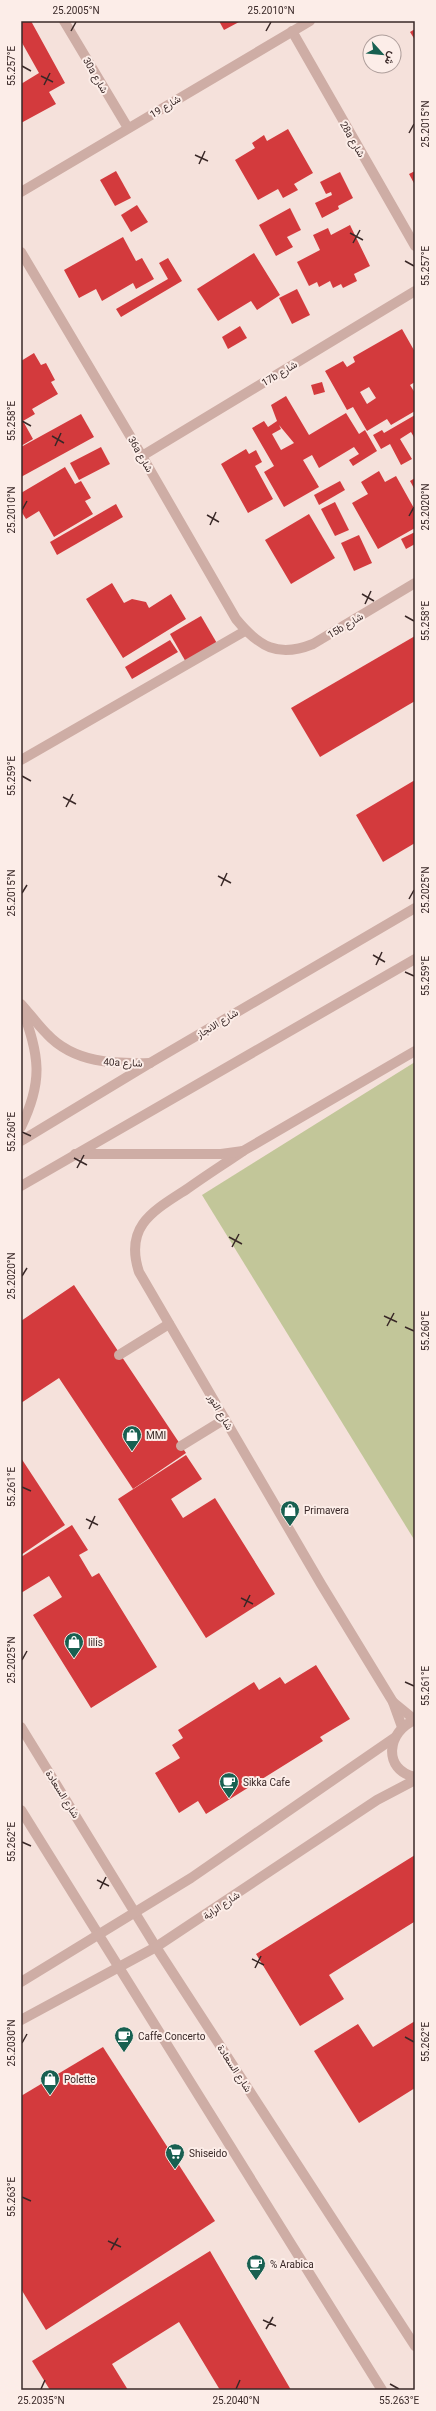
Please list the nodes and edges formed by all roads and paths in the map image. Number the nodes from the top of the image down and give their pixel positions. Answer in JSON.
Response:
{"nodes":[{"id":1,"x":64,"y":21,"type":"edge"},
{"id":2,"x":310,"y":21,"type":"edge"},
{"id":3,"x":292,"y":31,"type":"junction"},
{"id":4,"x":128,"y":128,"type":"junction"},
{"id":5,"x":21,"y":192,"type":"edge"},
{"id":6,"x":415,"y":246,"type":"edge"},
{"id":7,"x":21,"y":252,"type":"edge"},
{"id":8,"x":415,"y":291,"type":"edge"},
{"id":9,"x":142,"y":456,"type":"junction"},
{"id":10,"x":415,"y":583,"type":"edge"},
{"id":11,"x":245,"y":631,"type":"junction"},
{"id":12,"x":269,"y":648,"type":"joint"},
{"id":13,"x":21,"y":760,"type":"edge"},
{"id":14,"x":415,"y":908,"type":"edge"},
{"id":15,"x":415,"y":959,"type":"edge"},
{"id":16,"x":21,"y":1005,"type":"edge"},
{"id":17,"x":415,"y":1051,"type":"edge"},
{"id":18,"x":150,"y":1063,"type":"junction"},
{"id":19,"x":21,"y":1127,"type":"edge"},
{"id":20,"x":21,"y":1141,"type":"edge"},
{"id":21,"x":243,"y":1151,"type":"junction"},
{"id":22,"x":75,"y":1154,"type":"junction"},
{"id":23,"x":21,"y":1186,"type":"edge"},
{"id":24,"x":169,"y":1324,"type":"junction"},
{"id":25,"x":119,"y":1355,"type":"dead end"},
{"id":26,"x":225,"y":1419,"type":"junction"},
{"id":27,"x":181,"y":1446,"type":"dead end"},
{"id":28,"x":393,"y":1702,"type":"junction"},
{"id":29,"x":415,"y":1720,"type":"edge"},
{"id":30,"x":21,"y":1727,"type":"edge"},
{"id":31,"x":402,"y":1727,"type":"junction"},
{"id":32,"x":394,"y":1738,"type":"junction"},
{"id":33,"x":415,"y":1777,"type":"edge"},
{"id":34,"x":415,"y":1780,"type":"edge"},
{"id":35,"x":21,"y":1810,"type":"edge"},
{"id":36,"x":136,"y":1913,"type":"junction"},
{"id":37,"x":100,"y":1933,"type":"junction"},
{"id":38,"x":156,"y":1947,"type":"junction"},
{"id":39,"x":119,"y":1968,"type":"junction"},
{"id":40,"x":21,"y":1982,"type":"edge"},
{"id":41,"x":21,"y":2020,"type":"edge"},
{"id":42,"x":415,"y":2346,"type":"edge"},
{"id":43,"x":382,"y":2390,"type":"edge"}],
"edges":[{"from":1,"to":4,"type":"street","name":"30a شارع"},
{"from":2,"to":3,"type":"street","name":"شارع 19"},
{"from":3,"to":4,"type":"street","name":"شارع 19"},
{"from":3,"to":6,"type":"street","name":"28a شارع"},
{"from":4,"to":5,"type":"street","name":"شارع 19"},
{"from":7,"to":9,"type":"street","name":"36a شارع"},
{"from":8,"to":9,"type":"street","name":"17b شارع"},
{"from":9,"to":11,"type":"street","name":"36a شارع"},
{"from":10,"to":12,"type":"street","name":"15b شارع"},
{"from":11,"to":12,"type":"street","name":"36a شارع"},
{"from":11,"to":13,"type":"street"},
{"from":14,"to":18,"type":"street","name":"شارع الانجاز"},
{"from":15,"to":22,"type":"street"},
{"from":16,"to":18,"type":"street","name":"40a شارع"},
{"from":16,"to":19,"type":"street","name":"40a شارع"},
{"from":17,"to":21,"type":"street","name":"شارع النور"},
{"from":18,"to":20,"type":"street","name":"شارع الانجاز"},
{"from":21,"to":22,"type":"street"},
{"from":21,"to":24,"type":"street","name":"شارع النور"},
{"from":22,"to":23,"type":"street"},
{"from":24,"to":25,"type":"street"},
{"from":24,"to":26,"type":"street","name":"شارع النور"},
{"from":26,"to":27,"type":"street"},
{"from":26,"to":28,"type":"street","name":"شارع النور"},
{"from":28,"to":29,"type":"street","name":"شارع النور"},
{"from":28,"to":31,"type":"street","name":"شارع النور"},
{"from":29,"to":31,"type":"street"},
{"from":30,"to":36,"type":"street","name":"شارع السعادة"},
{"from":31,"to":32,"type":"street"},
{"from":32,"to":33,"type":"street"},
{"from":32,"to":36,"type":"street"},
{"from":34,"to":38,"type":"street","name":"شارع الراية"},
{"from":35,"to":37,"type":"street"},
{"from":36,"to":37,"type":"street"},
{"from":36,"to":38,"type":"street","name":"شارع السعادة"},
{"from":37,"to":39,"type":"street"},
{"from":37,"to":40,"type":"street"},
{"from":38,"to":39,"type":"street","name":"شارع الراية"},
{"from":38,"to":42,"type":"street","name":"شارع السعادة"},
{"from":39,"to":41,"type":"street","name":"شارع الراية"},
{"from":39,"to":43,"type":"street"}]}
